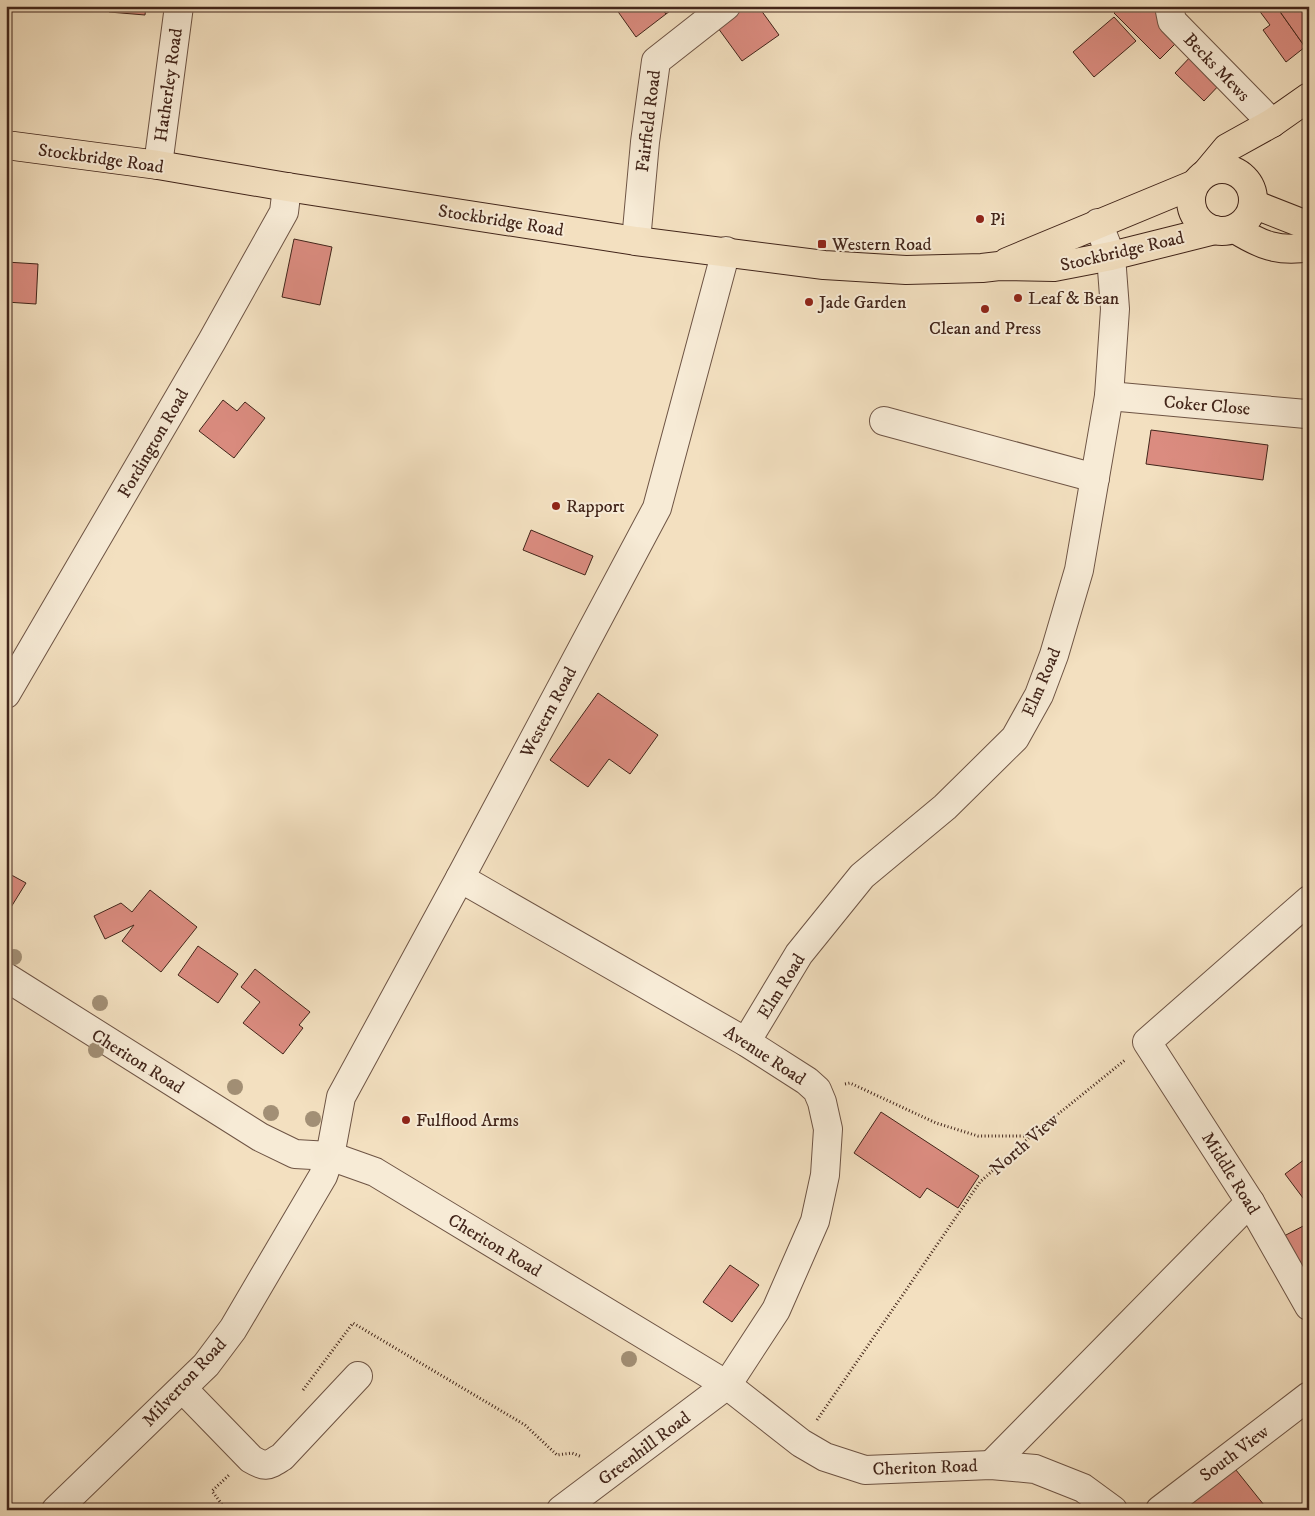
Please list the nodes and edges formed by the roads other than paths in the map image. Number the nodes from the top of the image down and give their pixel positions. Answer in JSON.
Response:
{"nodes":[{"id":1,"x":179,"y":6,"type":"edge"},
{"id":2,"x":726,"y":6,"type":"edge"},
{"id":3,"x":1169,"y":6,"type":"edge"},
{"id":4,"x":1309,"y":97,"type":"edge"},
{"id":5,"x":1272,"y":123,"type":"junction"},
{"id":6,"x":6,"y":145,"type":"edge"},
{"id":7,"x":158,"y":165,"type":"junction"},
{"id":8,"x":1201,"y":178,"type":"junction"},
{"id":9,"x":287,"y":187,"type":"junction"},
{"id":10,"x":1250,"y":193,"type":"junction"},
{"id":11,"x":1098,"y":223,"type":"junction"},
{"id":12,"x":1309,"y":226,"type":"edge"},
{"id":13,"x":1225,"y":230,"type":"junction"},
{"id":14,"x":636,"y":240,"type":"junction"},
{"id":15,"x":1309,"y":247,"type":"edge"},
{"id":16,"x":726,"y":251,"type":"junction"},
{"id":17,"x":1111,"y":256,"type":"junction"},
{"id":18,"x":999,"y":266,"type":"junction"},
{"id":19,"x":1108,"y":396,"type":"junction"},
{"id":20,"x":1306,"y":414,"type":"dead end"},
{"id":21,"x":884,"y":421,"type":"dead end"},
{"id":22,"x":1094,"y":478,"type":"junction"},
{"id":23,"x":6,"y":694,"type":"edge"},
{"id":24,"x":460,"y":878,"type":"junction"},
{"id":25,"x":1309,"y":900,"type":"edge"},
{"id":26,"x":6,"y":977,"type":"edge"},
{"id":27,"x":746,"y":1042,"type":"junction"},
{"id":28,"x":330,"y":1156,"type":"junction"},
{"id":29,"x":1250,"y":1202,"type":"junction"},
{"id":30,"x":1309,"y":1306,"type":"edge"},
{"id":31,"x":358,"y":1376,"type":"dead end"},
{"id":32,"x":727,"y":1385,"type":"junction"},
{"id":33,"x":183,"y":1389,"type":"junction"},
{"id":34,"x":1309,"y":1396,"type":"edge"},
{"id":35,"x":991,"y":1465,"type":"junction"},
{"id":36,"x":56,"y":1510,"type":"edge"},
{"id":37,"x":561,"y":1510,"type":"edge"},
{"id":38,"x":1113,"y":1510,"type":"edge"},
{"id":39,"x":1160,"y":1510,"type":"edge"}],
"edges":[{"from":1,"to":7,"type":"street","name":"Hatherley Road"},
{"from":2,"to":14,"type":"street","name":"Fairfield Road"},
{"from":3,"to":5,"type":"street","name":"Becks Mews"},
{"from":4,"to":5,"type":"main road","name":"Stockbridge Road"},
{"from":5,"to":8,"type":"main road","name":"Stockbridge Road"},
{"from":5,"to":10,"type":"main road","name":"Stockbridge Road"},
{"from":6,"to":7,"type":"main road","name":"Stockbridge Road"},
{"from":7,"to":9,"type":"main road","name":"Stockbridge Road"},
{"from":8,"to":10,"type":"main road"},
{"from":8,"to":11,"type":"main road","name":"Stockbridge Road"},
{"from":8,"to":13,"type":"main road"},
{"from":9,"to":14,"type":"main road","name":"Stockbridge Road"},
{"from":9,"to":23,"type":"street","name":"Fordington Road"},
{"from":10,"to":12,"type":"main road"},
{"from":10,"to":13,"type":"main road"},
{"from":11,"to":17,"type":"street","name":"Elm Road"},
{"from":11,"to":18,"type":"main road","name":"Stockbridge Road"},
{"from":13,"to":15,"type":"main road"},
{"from":13,"to":17,"type":"main road","name":"Stockbridge Road"},
{"from":14,"to":16,"type":"main road","name":"Stockbridge Road"},
{"from":16,"to":18,"type":"main road","name":"Stockbridge Road"},
{"from":16,"to":24,"type":"street","name":"Western Road"},
{"from":17,"to":18,"type":"main road","name":"Stockbridge Road"},
{"from":17,"to":19,"type":"street","name":"Elm Road"},
{"from":19,"to":20,"type":"street","name":"Coker Close"},
{"from":19,"to":22,"type":"street","name":"Elm Road"},
{"from":21,"to":22,"type":"street"},
{"from":22,"to":27,"type":"street","name":"Elm Road"},
{"from":24,"to":27,"type":"street","name":"Avenue Road"},
{"from":24,"to":28,"type":"street","name":"Western Road"},
{"from":25,"to":29,"type":"street","name":"Middle Road"},
{"from":26,"to":28,"type":"street","name":"Cheriton Road"},
{"from":27,"to":32,"type":"street","name":"Avenue Road"},
{"from":28,"to":32,"type":"street","name":"Cheriton Road"},
{"from":28,"to":33,"type":"street","name":"Milverton Road"},
{"from":29,"to":30,"type":"street","name":"Middle Road"},
{"from":29,"to":35,"type":"street"},
{"from":31,"to":33,"type":"street"},
{"from":32,"to":35,"type":"street","name":"Cheriton Road"},
{"from":32,"to":37,"type":"street","name":"Greenhill Road"},
{"from":33,"to":36,"type":"street","name":"Milverton Road"},
{"from":34,"to":39,"type":"street","name":"South View"},
{"from":35,"to":38,"type":"street","name":"Cheriton Road"}]}
